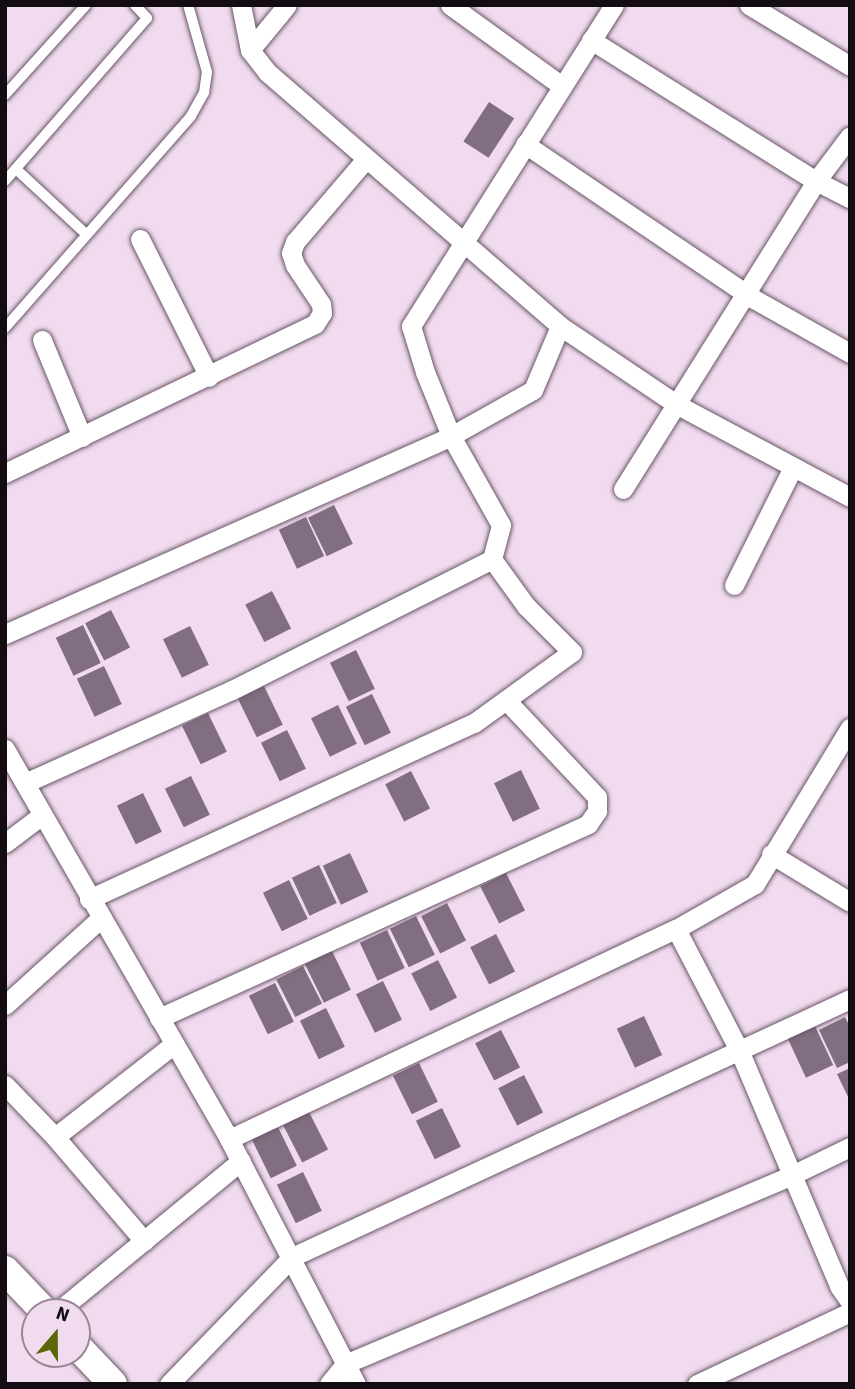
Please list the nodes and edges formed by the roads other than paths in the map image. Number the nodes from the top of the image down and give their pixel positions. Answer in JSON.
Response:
{"nodes":[{"id":1,"x":86,"y":5,"type":"edge"},
{"id":2,"x":135,"y":5,"type":"edge"},
{"id":3,"x":188,"y":5,"type":"edge"},
{"id":4,"x":241,"y":5,"type":"edge"},
{"id":5,"x":287,"y":5,"type":"edge"},
{"id":6,"x":450,"y":5,"type":"edge"},
{"id":7,"x":614,"y":5,"type":"edge"},
{"id":8,"x":748,"y":5,"type":"edge"},
{"id":9,"x":591,"y":40,"type":"junction"},
{"id":10,"x":250,"y":50,"type":"junction"},
{"id":11,"x":850,"y":66,"type":"edge"},
{"id":12,"x":562,"y":86,"type":"junction"},
{"id":13,"x":5,"y":94,"type":"edge"},
{"id":14,"x":850,"y":136,"type":"edge"},
{"id":15,"x":525,"y":144,"type":"junction"},
{"id":16,"x":366,"y":159,"type":"junction"},
{"id":17,"x":16,"y":169,"type":"junction"},
{"id":18,"x":5,"y":181,"type":"edge"},
{"id":19,"x":816,"y":181,"type":"junction"},
{"id":20,"x":850,"y":198,"type":"edge"},
{"id":21,"x":86,"y":234,"type":"junction"},
{"id":22,"x":140,"y":239,"type":"dead end"},
{"id":23,"x":462,"y":243,"type":"junction"},
{"id":24,"x":745,"y":294,"type":"junction"},
{"id":25,"x":560,"y":326,"type":"junction"},
{"id":26,"x":5,"y":328,"type":"edge"},
{"id":27,"x":42,"y":340,"type":"dead end"},
{"id":28,"x":850,"y":353,"type":"edge"},
{"id":29,"x":208,"y":377,"type":"junction"},
{"id":30,"x":676,"y":404,"type":"junction"},
{"id":31,"x":451,"y":436,"type":"junction"},
{"id":32,"x":82,"y":437,"type":"junction"},
{"id":33,"x":793,"y":467,"type":"junction"},
{"id":34,"x":5,"y":473,"type":"edge"},
{"id":35,"x":623,"y":489,"type":"dead end"},
{"id":36,"x":850,"y":497,"type":"edge"},
{"id":37,"x":492,"y":559,"type":"junction"},
{"id":38,"x":734,"y":585,"type":"dead end"},
{"id":39,"x":5,"y":634,"type":"edge"},
{"id":40,"x":506,"y":700,"type":"junction"},
{"id":41,"x":846,"y":740,"type":"edge"},
{"id":42,"x":5,"y":749,"type":"edge"},
{"id":43,"x":24,"y":783,"type":"junction"},
{"id":44,"x":42,"y":815,"type":"junction"},
{"id":45,"x":5,"y":843,"type":"edge"},
{"id":46,"x":771,"y":854,"type":"junction"},
{"id":47,"x":89,"y":899,"type":"junction"},
{"id":48,"x":850,"y":902,"type":"edge"},
{"id":49,"x":101,"y":918,"type":"junction"},
{"id":50,"x":676,"y":929,"type":"junction"},
{"id":51,"x":850,"y":999,"type":"edge"},
{"id":52,"x":5,"y":1005,"type":"edge"},
{"id":53,"x":159,"y":1018,"type":"junction"},
{"id":54,"x":174,"y":1044,"type":"junction"},
{"id":55,"x":739,"y":1050,"type":"junction"},
{"id":56,"x":5,"y":1085,"type":"edge"},
{"id":57,"x":55,"y":1137,"type":"junction"},
{"id":58,"x":229,"y":1139,"type":"junction"},
{"id":59,"x":850,"y":1147,"type":"edge"},
{"id":60,"x":241,"y":1161,"type":"junction"},
{"id":61,"x":792,"y":1175,"type":"junction"},
{"id":62,"x":144,"y":1241,"type":"junction"},
{"id":63,"x":292,"y":1256,"type":"junction"},
{"id":64,"x":5,"y":1270,"type":"edge"},
{"id":65,"x":32,"y":1298,"type":"edge"},
{"id":66,"x":74,"y":1298,"type":"edge"},
{"id":67,"x":850,"y":1302,"type":"edge"},
{"id":68,"x":850,"y":1312,"type":"edge"},
{"id":69,"x":91,"y":1361,"type":"edge"},
{"id":70,"x":345,"y":1364,"type":"junction"},
{"id":71,"x":113,"y":1384,"type":"edge"},
{"id":72,"x":169,"y":1384,"type":"edge"},
{"id":73,"x":329,"y":1384,"type":"edge"},
{"id":74,"x":356,"y":1384,"type":"edge"},
{"id":75,"x":697,"y":1384,"type":"edge"}],
"edges":[{"from":1,"to":13,"type":"lane"},
{"from":2,"to":17,"type":"lane"},
{"from":3,"to":21,"type":"lane"},
{"from":4,"to":10,"type":"street"},
{"from":5,"to":10,"type":"street"},
{"from":6,"to":12,"type":"street"},
{"from":7,"to":9,"type":"street"},
{"from":8,"to":11,"type":"street"},
{"from":9,"to":12,"type":"street"},
{"from":9,"to":19,"type":"street"},
{"from":10,"to":16,"type":"street"},
{"from":12,"to":15,"type":"street"},
{"from":14,"to":19,"type":"street"},
{"from":15,"to":23,"type":"street"},
{"from":15,"to":24,"type":"street"},
{"from":16,"to":23,"type":"street"},
{"from":16,"to":29,"type":"street"},
{"from":17,"to":18,"type":"lane"},
{"from":17,"to":21,"type":"lane"},
{"from":19,"to":20,"type":"street"},
{"from":19,"to":24,"type":"street"},
{"from":21,"to":26,"type":"lane"},
{"from":22,"to":29,"type":"street"},
{"from":23,"to":25,"type":"street"},
{"from":23,"to":31,"type":"street"},
{"from":24,"to":28,"type":"street"},
{"from":24,"to":30,"type":"street"},
{"from":25,"to":30,"type":"street"},
{"from":25,"to":31,"type":"street"},
{"from":27,"to":32,"type":"street"},
{"from":29,"to":32,"type":"street"},
{"from":30,"to":33,"type":"street"},
{"from":30,"to":35,"type":"street"},
{"from":31,"to":37,"type":"street"},
{"from":31,"to":39,"type":"street"},
{"from":32,"to":34,"type":"street"},
{"from":33,"to":36,"type":"street"},
{"from":33,"to":38,"type":"street"},
{"from":37,"to":40,"type":"street"},
{"from":37,"to":43,"type":"street"},
{"from":40,"to":47,"type":"street"},
{"from":40,"to":53,"type":"street"},
{"from":41,"to":46,"type":"street"},
{"from":42,"to":43,"type":"street"},
{"from":43,"to":44,"type":"street"},
{"from":44,"to":45,"type":"street"},
{"from":44,"to":47,"type":"street"},
{"from":46,"to":48,"type":"street"},
{"from":46,"to":50,"type":"street"},
{"from":47,"to":49,"type":"street"},
{"from":49,"to":52,"type":"street"},
{"from":49,"to":53,"type":"street"},
{"from":50,"to":55,"type":"street"},
{"from":50,"to":58,"type":"street"},
{"from":51,"to":55,"type":"street"},
{"from":53,"to":54,"type":"street"},
{"from":54,"to":57,"type":"street"},
{"from":54,"to":58,"type":"street"},
{"from":55,"to":61,"type":"street"},
{"from":55,"to":63,"type":"street"},
{"from":56,"to":57,"type":"street"},
{"from":57,"to":62,"type":"street"},
{"from":58,"to":60,"type":"street"},
{"from":59,"to":61,"type":"street"},
{"from":60,"to":62,"type":"street"},
{"from":60,"to":63,"type":"street"},
{"from":61,"to":67,"type":"street"},
{"from":61,"to":70,"type":"street"},
{"from":62,"to":66,"type":"street"},
{"from":63,"to":70,"type":"street"},
{"from":63,"to":72,"type":"street"},
{"from":64,"to":65,"type":"street"},
{"from":68,"to":75,"type":"street"},
{"from":69,"to":71,"type":"street"},
{"from":70,"to":73,"type":"street"},
{"from":70,"to":74,"type":"street"}]}
